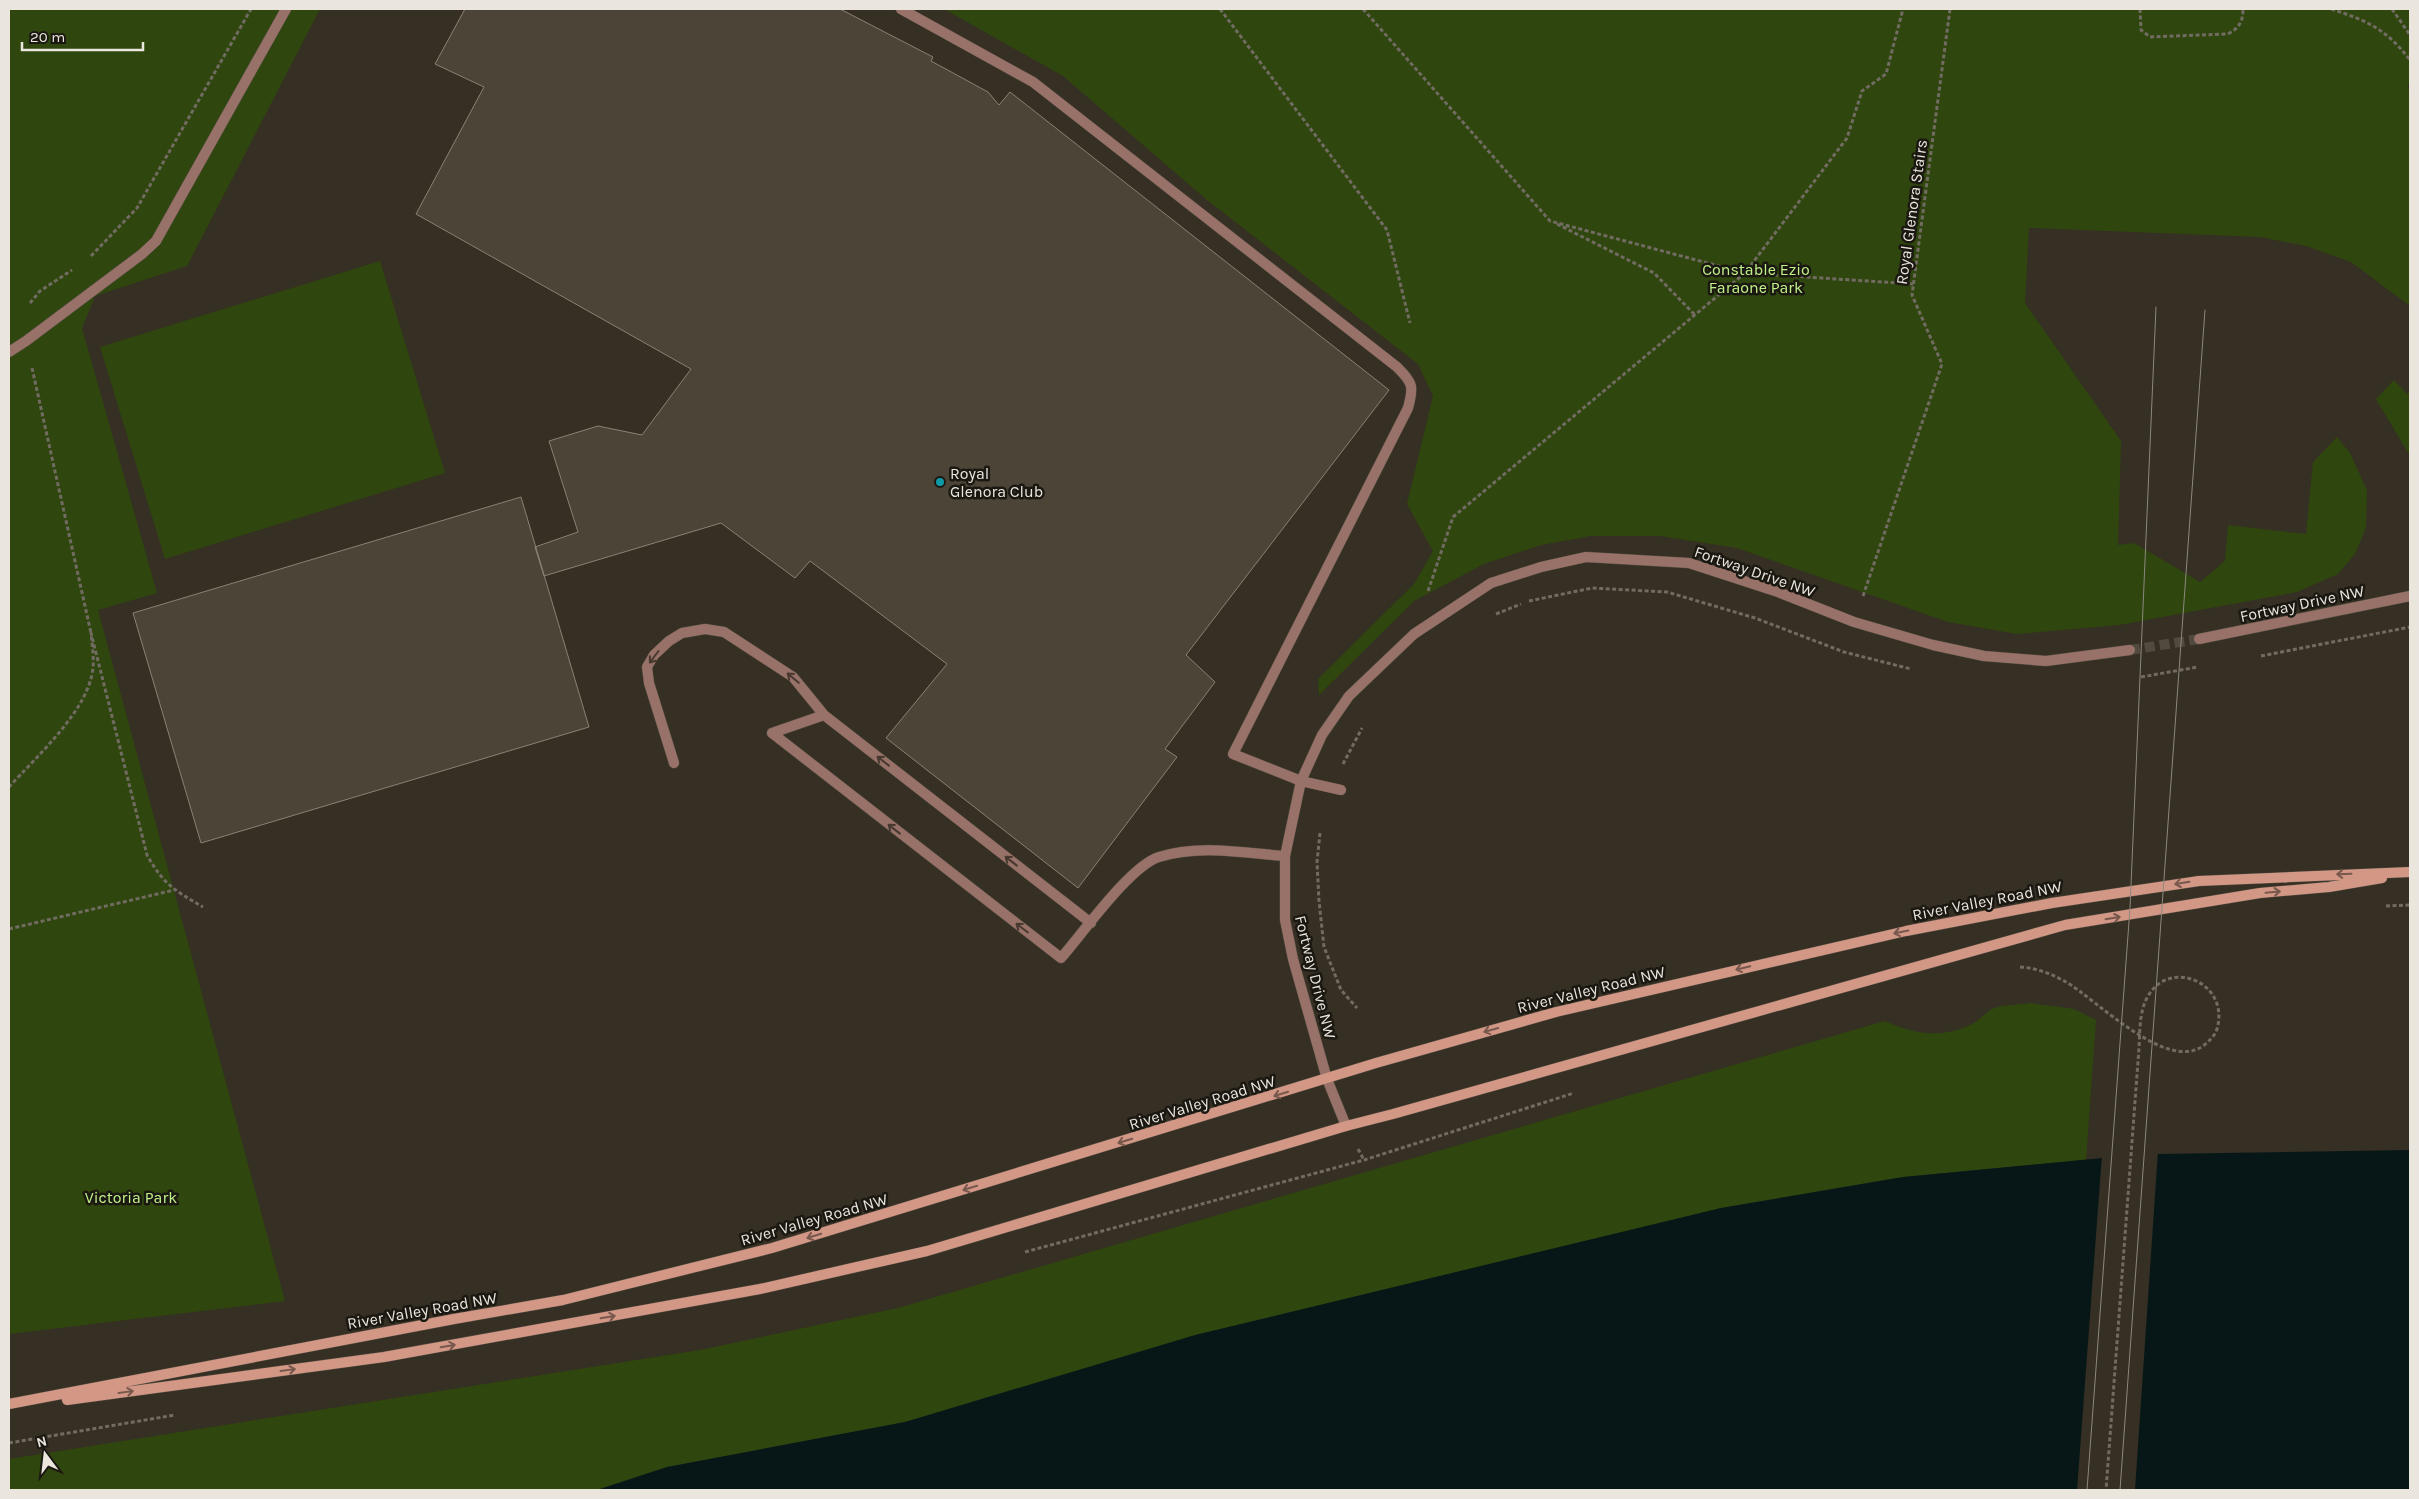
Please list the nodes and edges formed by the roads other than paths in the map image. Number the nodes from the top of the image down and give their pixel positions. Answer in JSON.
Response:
{"nodes":[{"id":1,"x":286,"y":9,"type":"edge"},
{"id":2,"x":901,"y":9,"type":"edge"},
{"id":3,"x":9,"y":352,"type":"edge"},
{"id":4,"x":2410,"y":596,"type":"edge"},
{"id":5,"x":2199,"y":639,"type":"tunnel mouth"},
{"id":6,"x":2130,"y":650,"type":"tunnel mouth"},
{"id":7,"x":824,"y":715,"type":"junction"},
{"id":8,"x":674,"y":763,"type":"dead end"},
{"id":9,"x":1301,"y":781,"type":"junction"},
{"id":10,"x":1341,"y":790,"type":"dead end"},
{"id":11,"x":1285,"y":856,"type":"junction"},
{"id":12,"x":2410,"y":873,"type":"edge"},
{"id":13,"x":1091,"y":923,"type":"junction"},
{"id":14,"x":1327,"y":1079,"type":"junction"},
{"id":15,"x":1346,"y":1126,"type":"junction"},
{"id":16,"x":9,"y":1406,"type":"edge"}],
"edges":[{"from":1,"to":3,"type":"street"},
{"from":2,"to":9,"type":"street"},
{"from":4,"to":5,"type":"street","name":"Fortway Drive NW"},
{"from":6,"to":9,"type":"street","name":"Fortway Drive NW"},
{"from":7,"to":8,"type":"street","one_way":true},
{"from":13,"to":7,"type":"street","one_way":true},
{"from":13,"to":7,"type":"street","one_way":true},
{"from":9,"to":10,"type":"street"},
{"from":9,"to":11,"type":"street","name":"Fortway Drive NW"},
{"from":11,"to":13,"type":"street"},
{"from":11,"to":14,"type":"street","name":"Fortway Drive NW"},
{"from":12,"to":14,"type":"main road","name":"River Valley Road NW","one_way":true},
{"from":15,"to":12,"type":"main road","name":"River Valley Road NW","one_way":true},
{"from":14,"to":15,"type":"street","name":"Fortway Drive NW"},
{"from":14,"to":16,"type":"main road","name":"River Valley Road NW","one_way":true},
{"from":16,"to":15,"type":"main road","name":"River Valley Road NW","one_way":true}]}
